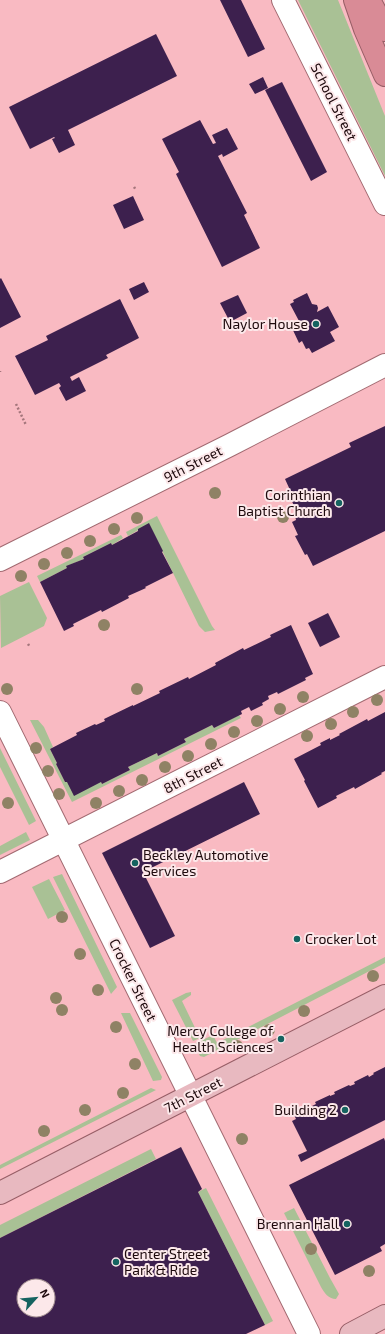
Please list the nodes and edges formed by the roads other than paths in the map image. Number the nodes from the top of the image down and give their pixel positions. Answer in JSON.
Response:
{"nodes":[{"id":1,"x":283,"y":0,"type":"edge"},
{"id":2,"x":355,"y":0,"type":"edge"},
{"id":3,"x":369,"y":0,"type":"edge"},
{"id":4,"x":385,"y":30,"type":"edge"},
{"id":5,"x":385,"y":75,"type":"edge"},
{"id":6,"x":385,"y":204,"type":"edge"},
{"id":7,"x":385,"y":365,"type":"edge"},
{"id":8,"x":0,"y":560,"type":"edge"},
{"id":9,"x":385,"y":676,"type":"edge"},
{"id":10,"x":0,"y":712,"type":"edge"},
{"id":11,"x":64,"y":840,"type":"junction"},
{"id":12,"x":0,"y":872,"type":"edge"},
{"id":13,"x":385,"y":996,"type":"edge"},
{"id":14,"x":191,"y":1096,"type":"junction"},
{"id":15,"x":0,"y":1193,"type":"edge"},
{"id":16,"x":385,"y":1316,"type":"edge"},
{"id":17,"x":309,"y":1334,"type":"edge"},
{"id":18,"x":351,"y":1334,"type":"edge"}],
"edges":[{"from":1,"to":6,"type":"street","name":"School Street"},
{"from":2,"to":5,"type":"highway"},
{"from":3,"to":4,"type":"highway"},
{"from":7,"to":8,"type":"street","name":"9th Street"},
{"from":9,"to":11,"type":"street","name":"8th Street"},
{"from":10,"to":11,"type":"street","name":"Crocker Street"},
{"from":11,"to":12,"type":"street","name":"8th Street"},
{"from":11,"to":14,"type":"street","name":"Crocker Street"},
{"from":13,"to":14,"type":"main road","name":"7th Street"},
{"from":14,"to":15,"type":"main road","name":"7th Street"},
{"from":14,"to":17,"type":"street","name":"Crocker Street"},
{"from":16,"to":18,"type":"main road"}]}
